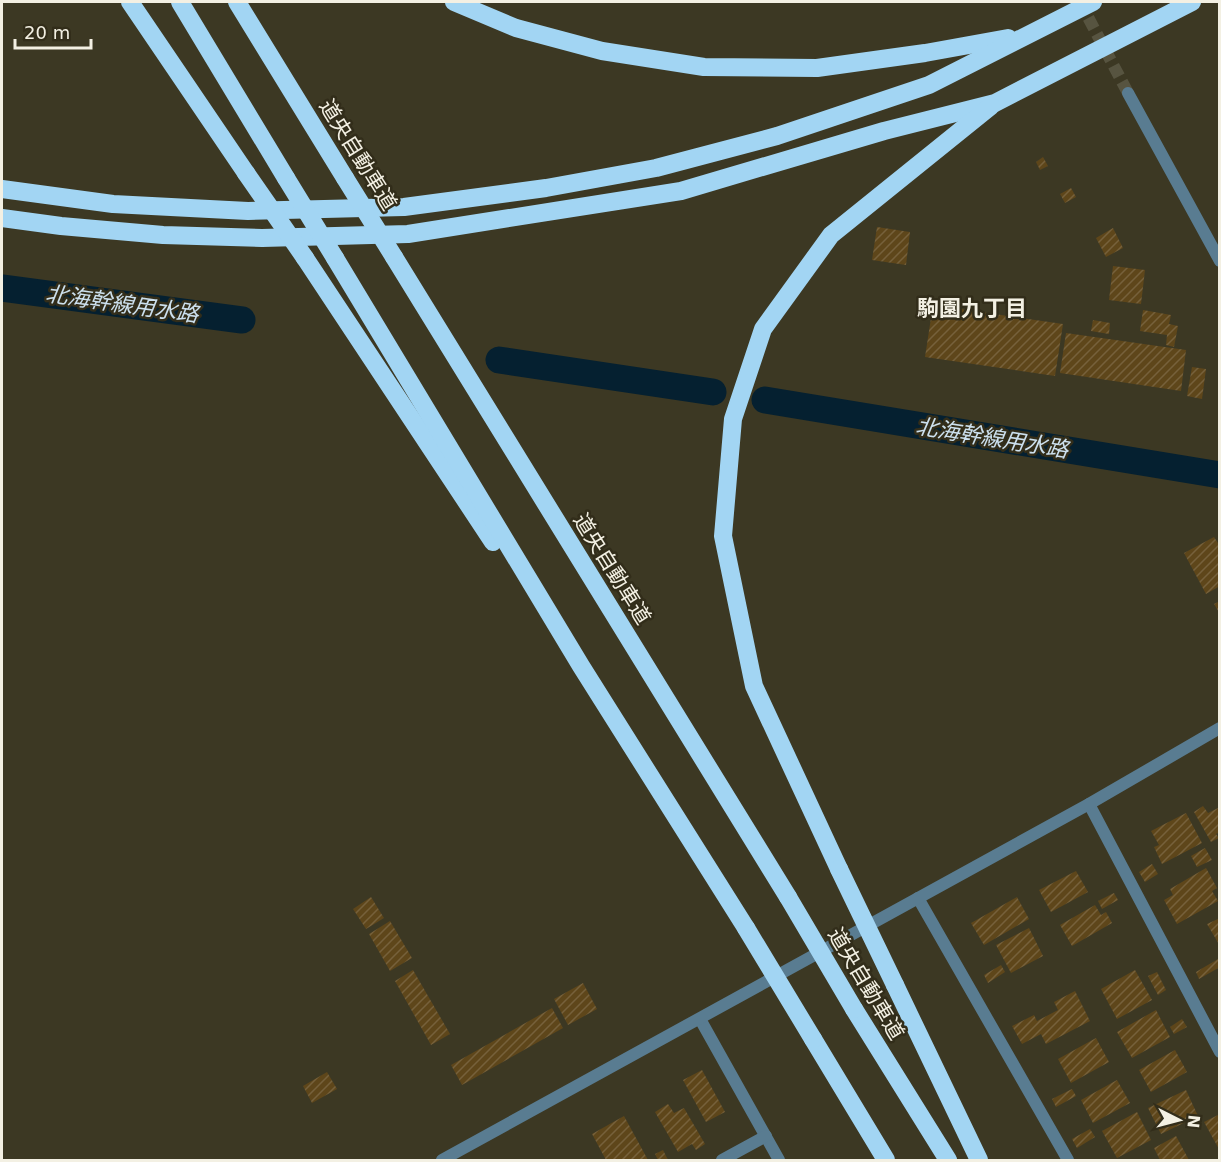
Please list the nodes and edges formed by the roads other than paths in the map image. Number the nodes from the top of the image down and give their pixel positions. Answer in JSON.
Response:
{"nodes":[{"id":1,"x":130,"y":2,"type":"edge"},
{"id":2,"x":180,"y":2,"type":"edge"},
{"id":3,"x":237,"y":2,"type":"edge"},
{"id":4,"x":454,"y":2,"type":"edge"},
{"id":5,"x":1094,"y":2,"type":"edge"},
{"id":6,"x":1192,"y":2,"type":"edge"},
{"id":7,"x":1027,"y":35,"type":"junction"},
{"id":8,"x":1128,"y":93,"type":"tunnel mouth"},
{"id":9,"x":995,"y":103,"type":"junction"},
{"id":10,"x":2,"y":189,"type":"edge"},
{"id":11,"x":2,"y":218,"type":"edge"},
{"id":12,"x":1220,"y":261,"type":"edge"},
{"id":13,"x":581,"y":666,"type":"junction"},
{"id":14,"x":1220,"y":728,"type":"edge"},
{"id":15,"x":1089,"y":804,"type":"junction"},
{"id":16,"x":918,"y":898,"type":"junction"},
{"id":17,"x":700,"y":1019,"type":"junction"},
{"id":18,"x":1220,"y":1053,"type":"edge"},
{"id":19,"x":766,"y":1136,"type":"junction"},
{"id":20,"x":442,"y":1161,"type":"edge"},
{"id":21,"x":722,"y":1161,"type":"edge"},
{"id":22,"x":779,"y":1161,"type":"edge"},
{"id":23,"x":886,"y":1161,"type":"edge"},
{"id":24,"x":948,"y":1161,"type":"edge"},
{"id":25,"x":979,"y":1161,"type":"edge"},
{"id":26,"x":1068,"y":1161,"type":"edge"}],
"edges":[{"from":1,"to":13,"type":"highway","bridge":true},
{"from":2,"to":13,"type":"highway","bridge":true},
{"from":3,"to":24,"type":"highway","name":"道央自動車道","bridge":true},
{"from":4,"to":7,"type":"highway"},
{"from":5,"to":7,"type":"highway"},
{"from":6,"to":9,"type":"highway"},
{"from":7,"to":10,"type":"highway"},
{"from":8,"to":12,"type":"street"},
{"from":9,"to":11,"type":"highway"},
{"from":9,"to":25,"type":"highway","bridge":true},
{"from":13,"to":23,"type":"highway","bridge":true},
{"from":14,"to":15,"type":"street"},
{"from":15,"to":16,"type":"street"},
{"from":15,"to":18,"type":"street"},
{"from":16,"to":17,"type":"street"},
{"from":16,"to":26,"type":"street"},
{"from":17,"to":19,"type":"street"},
{"from":17,"to":20,"type":"street"},
{"from":19,"to":21,"type":"street"},
{"from":19,"to":22,"type":"street"}]}
